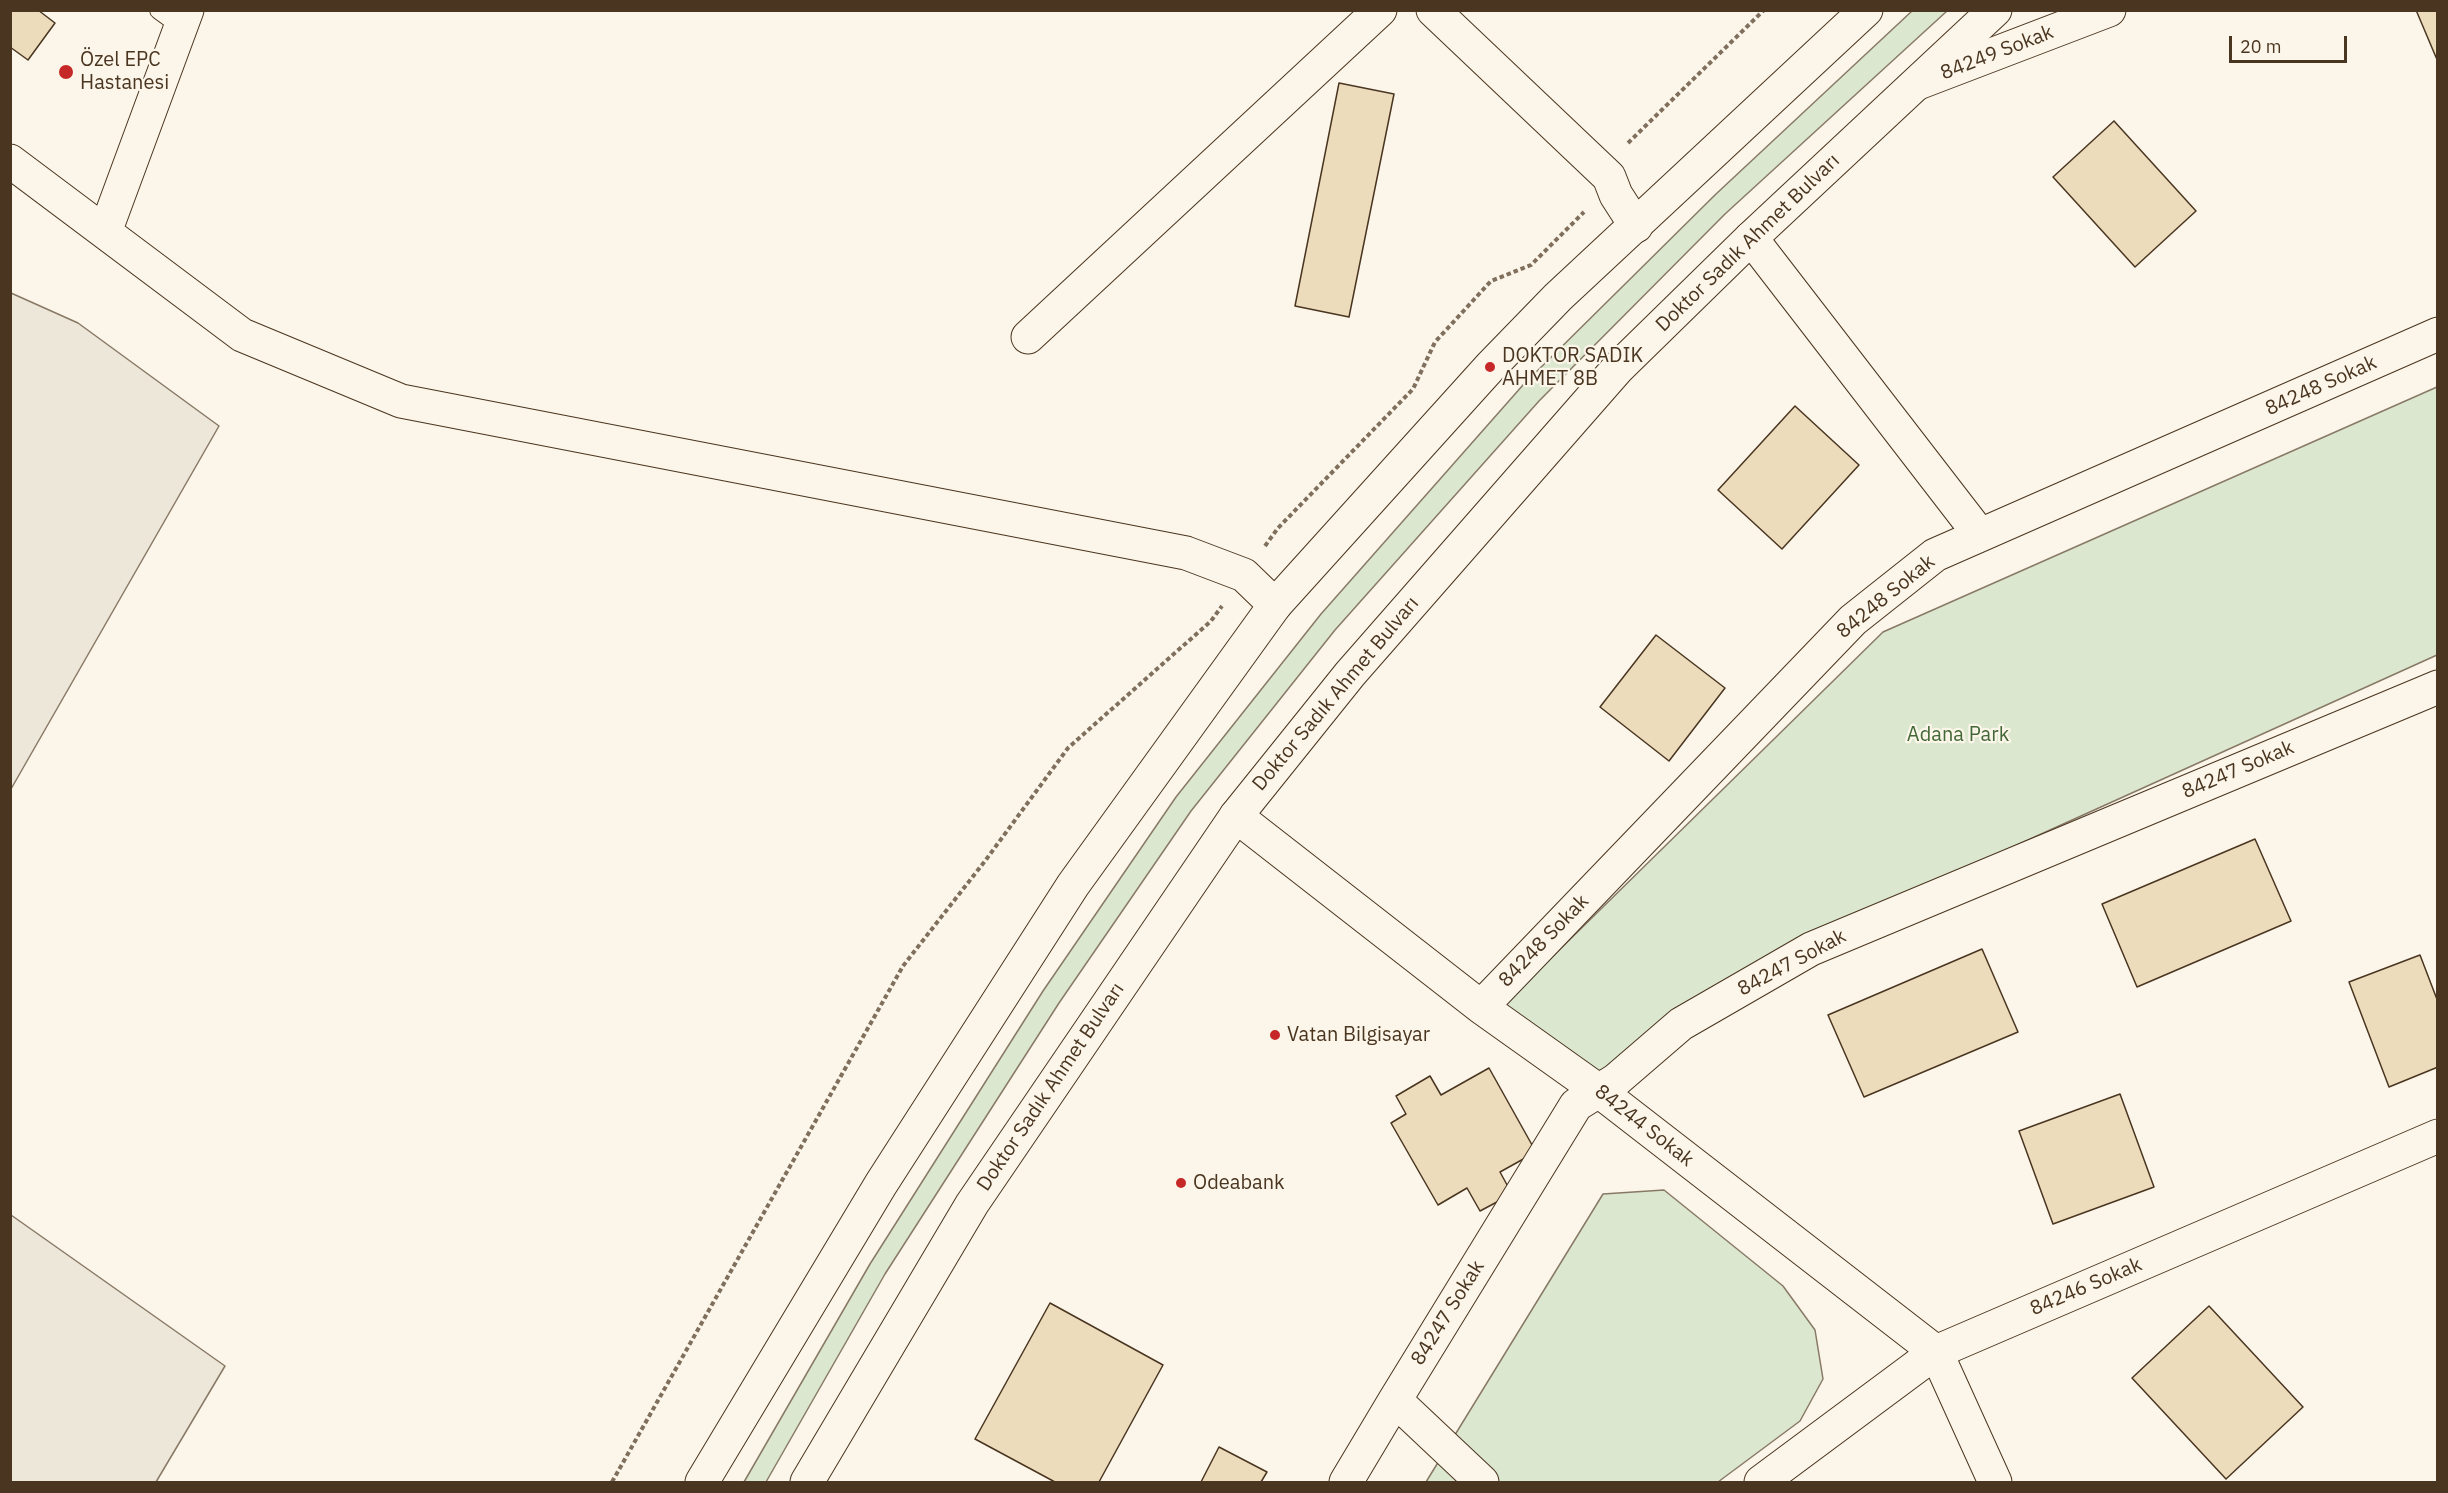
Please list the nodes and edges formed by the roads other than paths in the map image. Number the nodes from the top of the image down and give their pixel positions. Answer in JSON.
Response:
{"nodes":[{"id":1,"x":1380,"y":10,"type":"edge"},
{"id":2,"x":1433,"y":10,"type":"edge"},
{"id":3,"x":1866,"y":10,"type":"edge"},
{"id":4,"x":1995,"y":10,"type":"edge"},
{"id":5,"x":2109,"y":10,"type":"edge"},
{"id":6,"x":176,"y":16,"type":"edge"},
{"id":7,"x":1918,"y":83,"type":"junction"},
{"id":8,"x":10,"y":161,"type":"edge"},
{"id":9,"x":1636,"y":226,"type":"junction"},
{"id":10,"x":105,"y":232,"type":"junction"},
{"id":11,"x":1751,"y":238,"type":"junction"},
{"id":12,"x":2438,"y":334,"type":"edge"},
{"id":13,"x":1028,"y":337,"type":"dead end"},
{"id":14,"x":1980,"y":535,"type":"junction"},
{"id":15,"x":1275,"y":605,"type":"junction"},
{"id":16,"x":2438,"y":687,"type":"edge"},
{"id":17,"x":1236,"y":816,"type":"junction"},
{"id":18,"x":1481,"y":1007,"type":"junction"},
{"id":19,"x":1599,"y":1091,"type":"junction"},
{"id":20,"x":2438,"y":1136,"type":"edge"},
{"id":21,"x":1936,"y":1352,"type":"junction"},
{"id":22,"x":1395,"y":1400,"type":"junction"},
{"id":23,"x":702,"y":1482,"type":"edge"},
{"id":24,"x":807,"y":1482,"type":"edge"},
{"id":25,"x":1346,"y":1482,"type":"edge"},
{"id":26,"x":1482,"y":1482,"type":"edge"},
{"id":27,"x":1761,"y":1482,"type":"edge"},
{"id":28,"x":1995,"y":1482,"type":"edge"}],
"edges":[{"from":1,"to":13,"type":"street"},
{"from":2,"to":9,"type":"street"},
{"from":3,"to":9,"type":"street"},
{"from":4,"to":7,"type":"street","name":"Doktor Sadık Ahmet Bulvarı"},
{"from":5,"to":7,"type":"street","name":"84249 Sokak"},
{"from":6,"to":10,"type":"street"},
{"from":7,"to":11,"type":"street","name":"Doktor Sadık Ahmet Bulvarı"},
{"from":8,"to":10,"type":"street"},
{"from":9,"to":15,"type":"street"},
{"from":10,"to":15,"type":"street"},
{"from":11,"to":14,"type":"street"},
{"from":11,"to":17,"type":"street","name":"Doktor Sadık Ahmet Bulvarı"},
{"from":12,"to":14,"type":"street","name":"84248 Sokak"},
{"from":14,"to":18,"type":"street","name":"84248 Sokak"},
{"from":15,"to":23,"type":"street"},
{"from":16,"to":19,"type":"street","name":"84247 Sokak"},
{"from":17,"to":18,"type":"street","name":"84244 Sokak"},
{"from":17,"to":24,"type":"street","name":"Doktor Sadık Ahmet Bulvarı"},
{"from":18,"to":19,"type":"street","name":"84244 Sokak"},
{"from":19,"to":21,"type":"street","name":"84244 Sokak"},
{"from":19,"to":22,"type":"street","name":"84247 Sokak"},
{"from":20,"to":21,"type":"street","name":"84246 Sokak"},
{"from":21,"to":27,"type":"street","name":"84246 Sokak"},
{"from":21,"to":28,"type":"street","name":"84244 Sokak"},
{"from":22,"to":25,"type":"street","name":"84247 Sokak"},
{"from":22,"to":26,"type":"street"}]}
